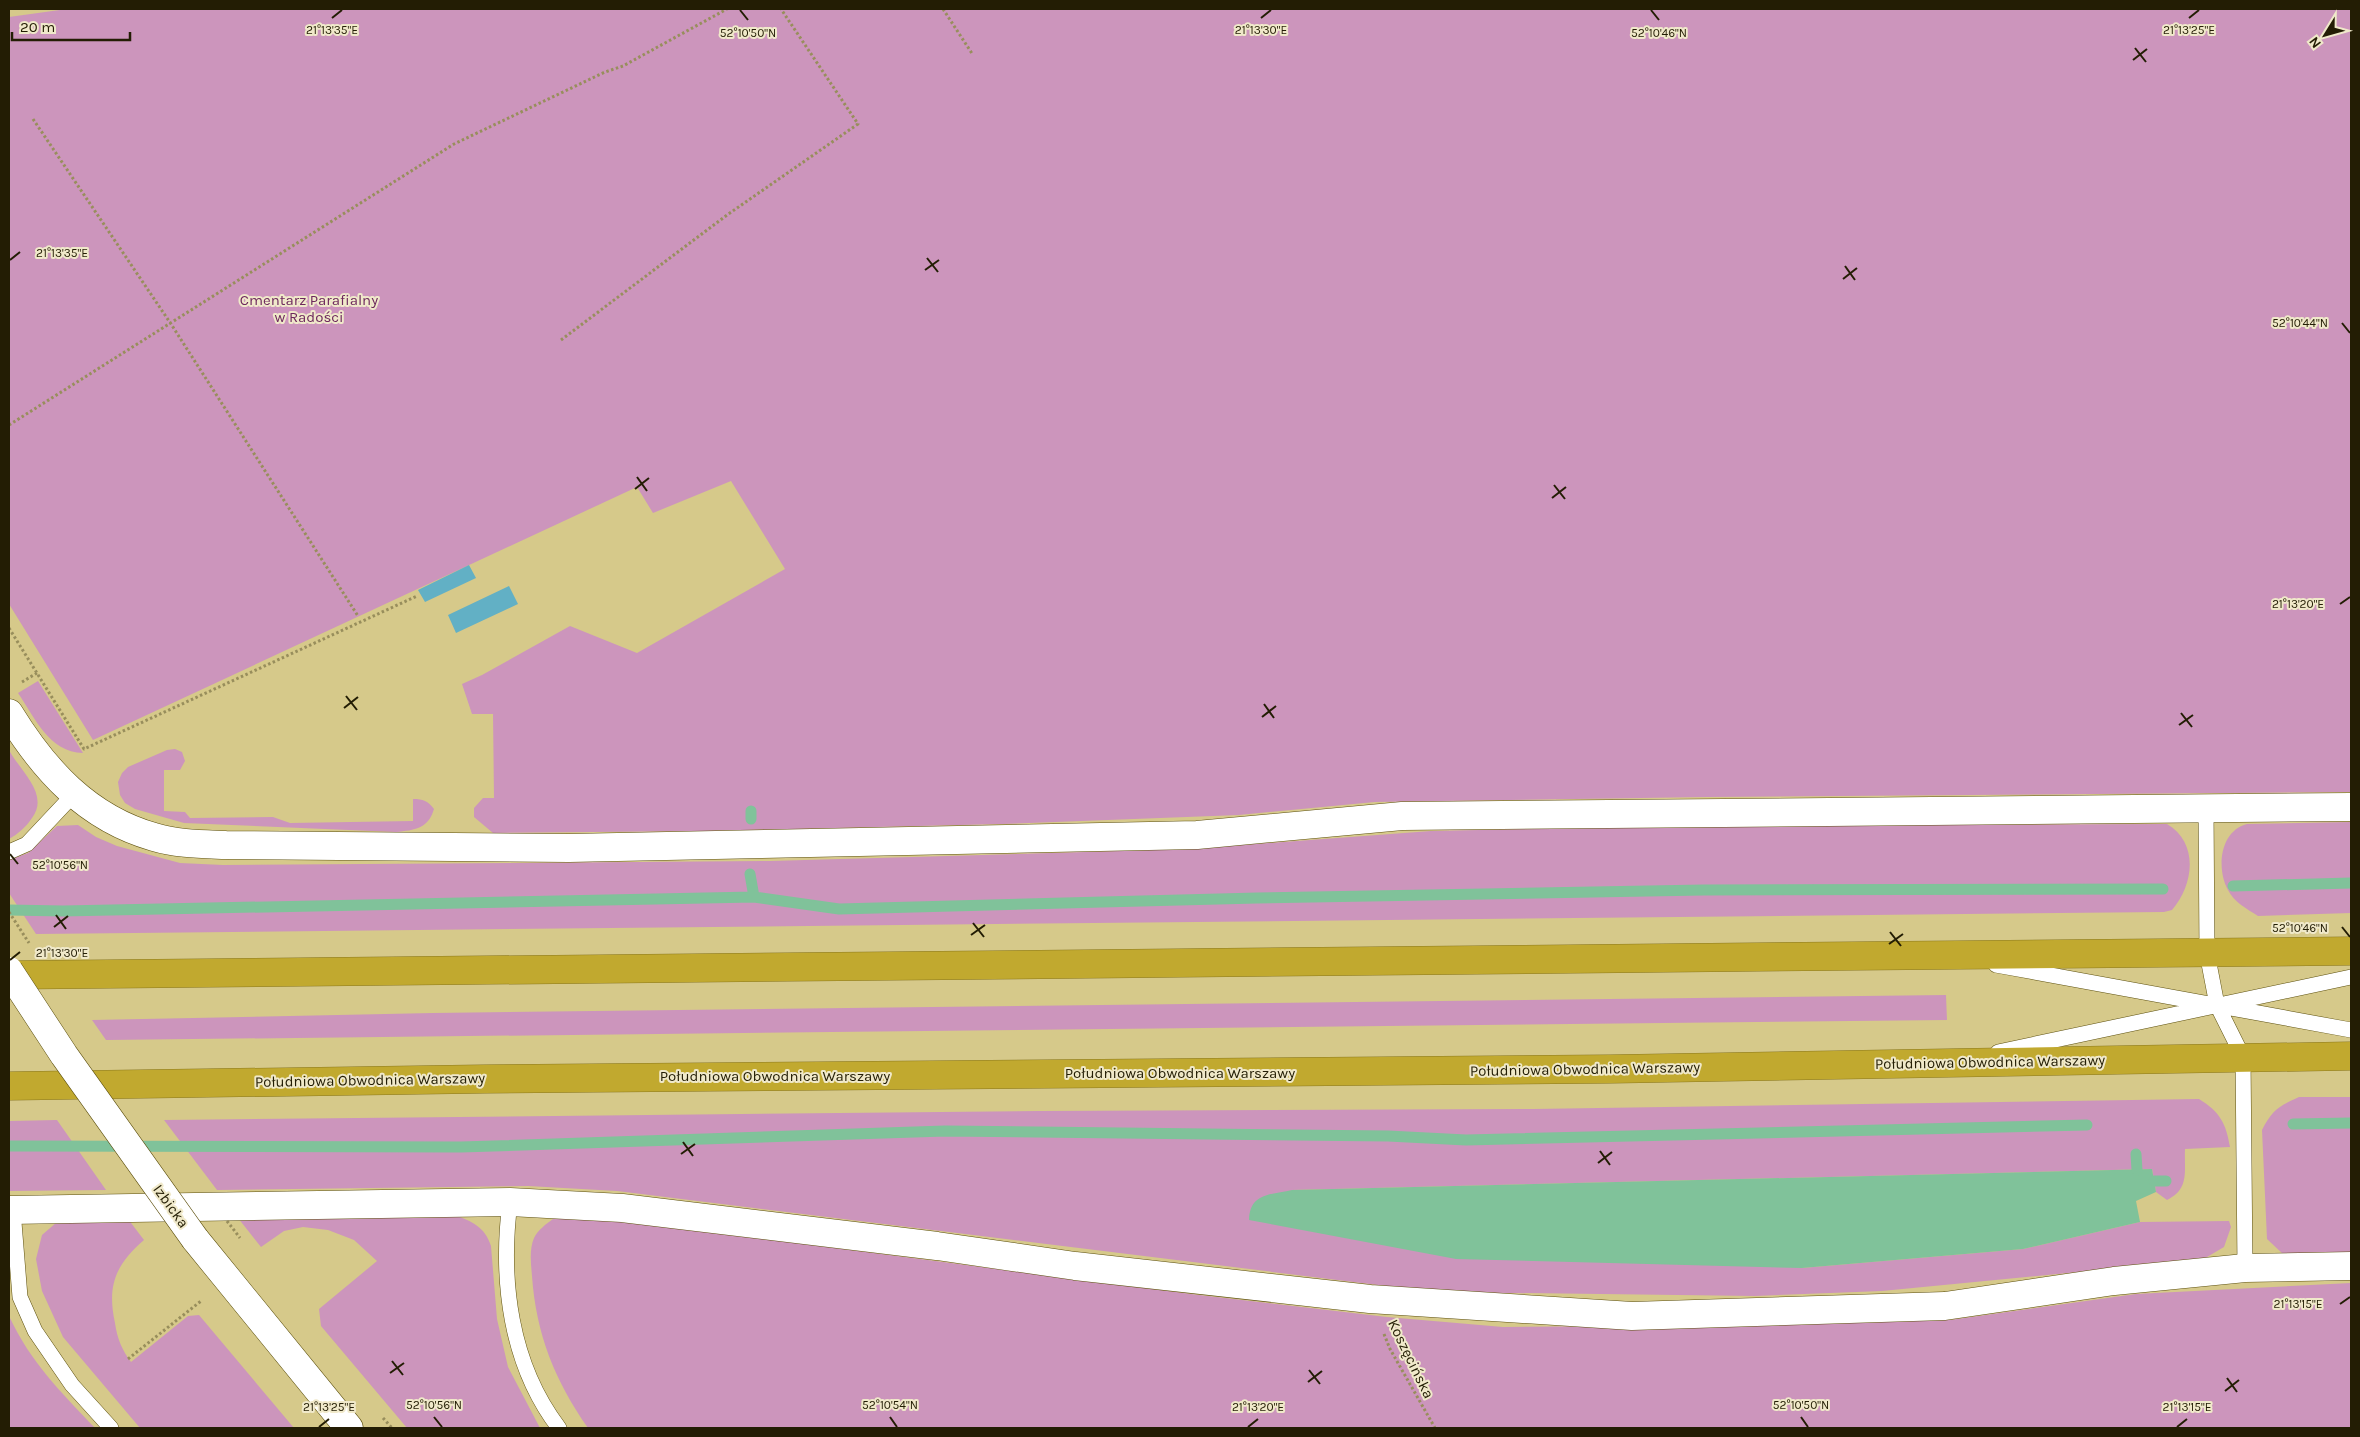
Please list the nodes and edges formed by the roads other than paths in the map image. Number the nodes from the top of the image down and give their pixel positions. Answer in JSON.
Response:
{"nodes":[{"id":1,"x":9,"y":713,"type":"edge"},
{"id":2,"x":74,"y":794,"type":"junction"},
{"id":3,"x":2351,"y":807,"type":"edge"},
{"id":4,"x":2206,"y":808,"type":"junction"},
{"id":5,"x":9,"y":852,"type":"edge"},
{"id":6,"x":2351,"y":951,"type":"edge"},
{"id":7,"x":2207,"y":953,"type":"junction"},
{"id":8,"x":1945,"y":956,"type":"junction"},
{"id":9,"x":9,"y":973,"type":"edge"},
{"id":10,"x":2351,"y":976,"type":"edge"},
{"id":11,"x":2217,"y":1005,"type":"junction"},
{"id":12,"x":2351,"y":1030,"type":"edge"},
{"id":13,"x":2351,"y":1056,"type":"edge"},
{"id":14,"x":2243,"y":1057,"type":"junction"},
{"id":15,"x":1951,"y":1062,"type":"junction"},
{"id":16,"x":9,"y":1086,"type":"edge"},
{"id":17,"x":510,"y":1202,"type":"junction"},
{"id":18,"x":11,"y":1210,"type":"edge"},
{"id":19,"x":2351,"y":1266,"type":"edge"},
{"id":20,"x":2245,"y":1268,"type":"junction"},
{"id":21,"x":110,"y":1428,"type":"edge"},
{"id":22,"x":349,"y":1428,"type":"edge"},
{"id":23,"x":559,"y":1428,"type":"edge"}],
"edges":[{"from":1,"to":2,"type":"street"},
{"from":2,"to":4,"type":"street"},
{"from":2,"to":5,"type":"lane"},
{"from":3,"to":4,"type":"street"},
{"from":4,"to":7,"type":"lane"},
{"from":6,"to":7,"type":"highway"},
{"from":7,"to":8,"type":"highway"},
{"from":7,"to":11,"type":"lane"},
{"from":8,"to":9,"type":"highway"},
{"from":8,"to":11,"type":"lane"},
{"from":9,"to":22,"type":"street","name":"Izbicka","bridge":true},
{"from":10,"to":11,"type":"lane"},
{"from":11,"to":12,"type":"lane"},
{"from":11,"to":14,"type":"lane"},
{"from":11,"to":15,"type":"lane"},
{"from":13,"to":14,"type":"highway","name":"Południowa Obwodnica Warszawy"},
{"from":14,"to":15,"type":"highway","name":"Południowa Obwodnica Warszawy"},
{"from":14,"to":20,"type":"lane"},
{"from":15,"to":16,"type":"highway","name":"Południowa Obwodnica Warszawy"},
{"from":17,"to":18,"type":"street"},
{"from":17,"to":20,"type":"street"},
{"from":17,"to":23,"type":"lane"},
{"from":18,"to":21,"type":"lane"},
{"from":19,"to":20,"type":"street"}]}
